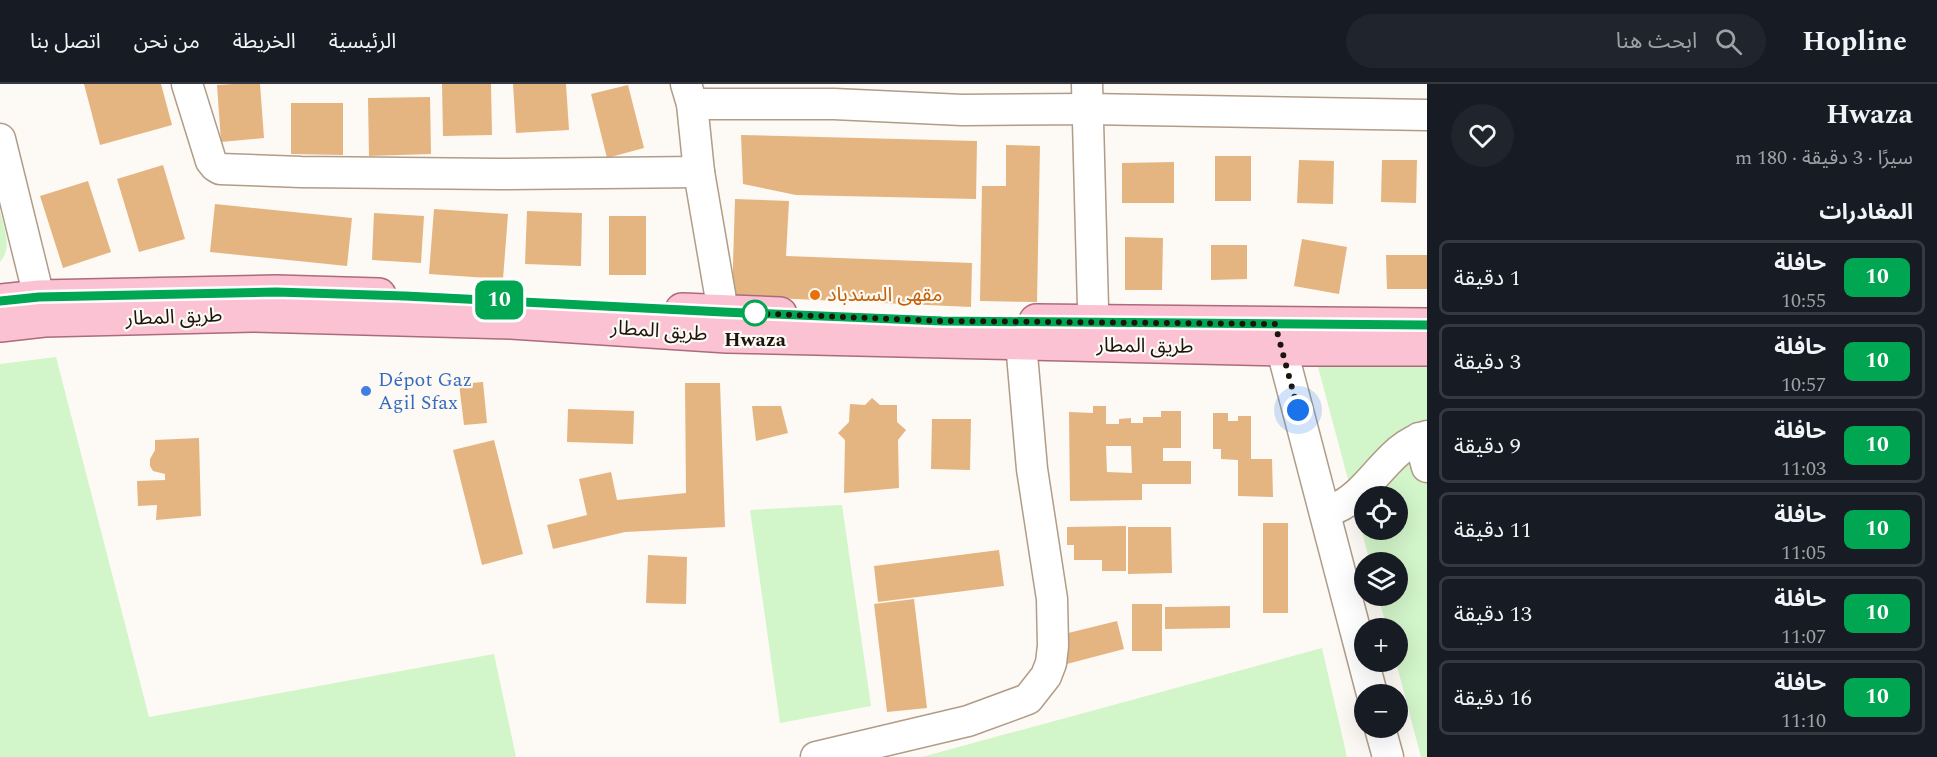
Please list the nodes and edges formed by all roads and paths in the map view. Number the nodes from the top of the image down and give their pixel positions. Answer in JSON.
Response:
{"nodes":[{"id":1,"x":187,"y":84,"type":"edge"},
{"id":2,"x":689,"y":94,"type":"edge"},
{"id":3,"x":833,"y":94,"type":"edge"},
{"id":4,"x":1088,"y":96,"type":"edge"},
{"id":5,"x":1427,"y":115,"type":"edge"},
{"id":6,"x":0,"y":139,"type":"edge"},
{"id":7,"x":699,"y":172,"type":"junction"},
{"id":8,"x":39,"y":297,"type":"junction"},
{"id":9,"x":0,"y":301,"type":"edge"},
{"id":10,"x":725,"y":324,"type":"junction"},
{"id":11,"x":0,"y":325,"type":"edge"},
{"id":12,"x":1427,"y":325,"type":"edge"},
{"id":13,"x":1093,"y":333,"type":"junction"},
{"id":14,"x":1279,"y":336,"type":"junction"},
{"id":15,"x":1021,"y":343,"type":"junction"},
{"id":16,"x":1427,"y":349,"type":"edge"},
{"id":17,"x":1423,"y":437,"type":"edge"},
{"id":18,"x":1427,"y":467,"type":"edge"},
{"id":19,"x":1325,"y":512,"type":"junction"},
{"id":20,"x":1369,"y":684,"type":"edge"},
{"id":21,"x":1383,"y":738,"type":"edge"},
{"id":22,"x":816,"y":757,"type":"edge"},
{"id":23,"x":1388,"y":757,"type":"edge"}],
"edges":[{"from":1,"to":7,"type":"street"},
{"from":2,"to":3,"type":"street"},
{"from":2,"to":7,"type":"street"},
{"from":3,"to":4,"type":"street"},
{"from":4,"to":5,"type":"street"},
{"from":4,"to":13,"type":"street"},
{"from":6,"to":8,"type":"street"},
{"from":7,"to":10,"type":"street"},
{"from":8,"to":9,"type":"main road","name":"طريق المطار"},
{"from":8,"to":10,"type":"main road","name":"طريق المطار"},
{"from":10,"to":11,"type":"main road","name":"طريق المطار"},
{"from":10,"to":13,"type":"main road","name":"طريق المطار"},
{"from":10,"to":15,"type":"main road","name":"طريق المطار"},
{"from":12,"to":14,"type":"main road","name":"طريق المطار"},
{"from":13,"to":14,"type":"main road","name":"طريق المطار"},
{"from":13,"to":15,"type":"main road","name":"طريق المطار"},
{"from":14,"to":16,"type":"main road","name":"طريق المطار"},
{"from":14,"to":19,"type":"street"},
{"from":15,"to":22,"type":"street"},
{"from":17,"to":18,"type":"street"},
{"from":17,"to":19,"type":"street"},
{"from":19,"to":20,"type":"street"},
{"from":21,"to":23,"type":"street"}]}
